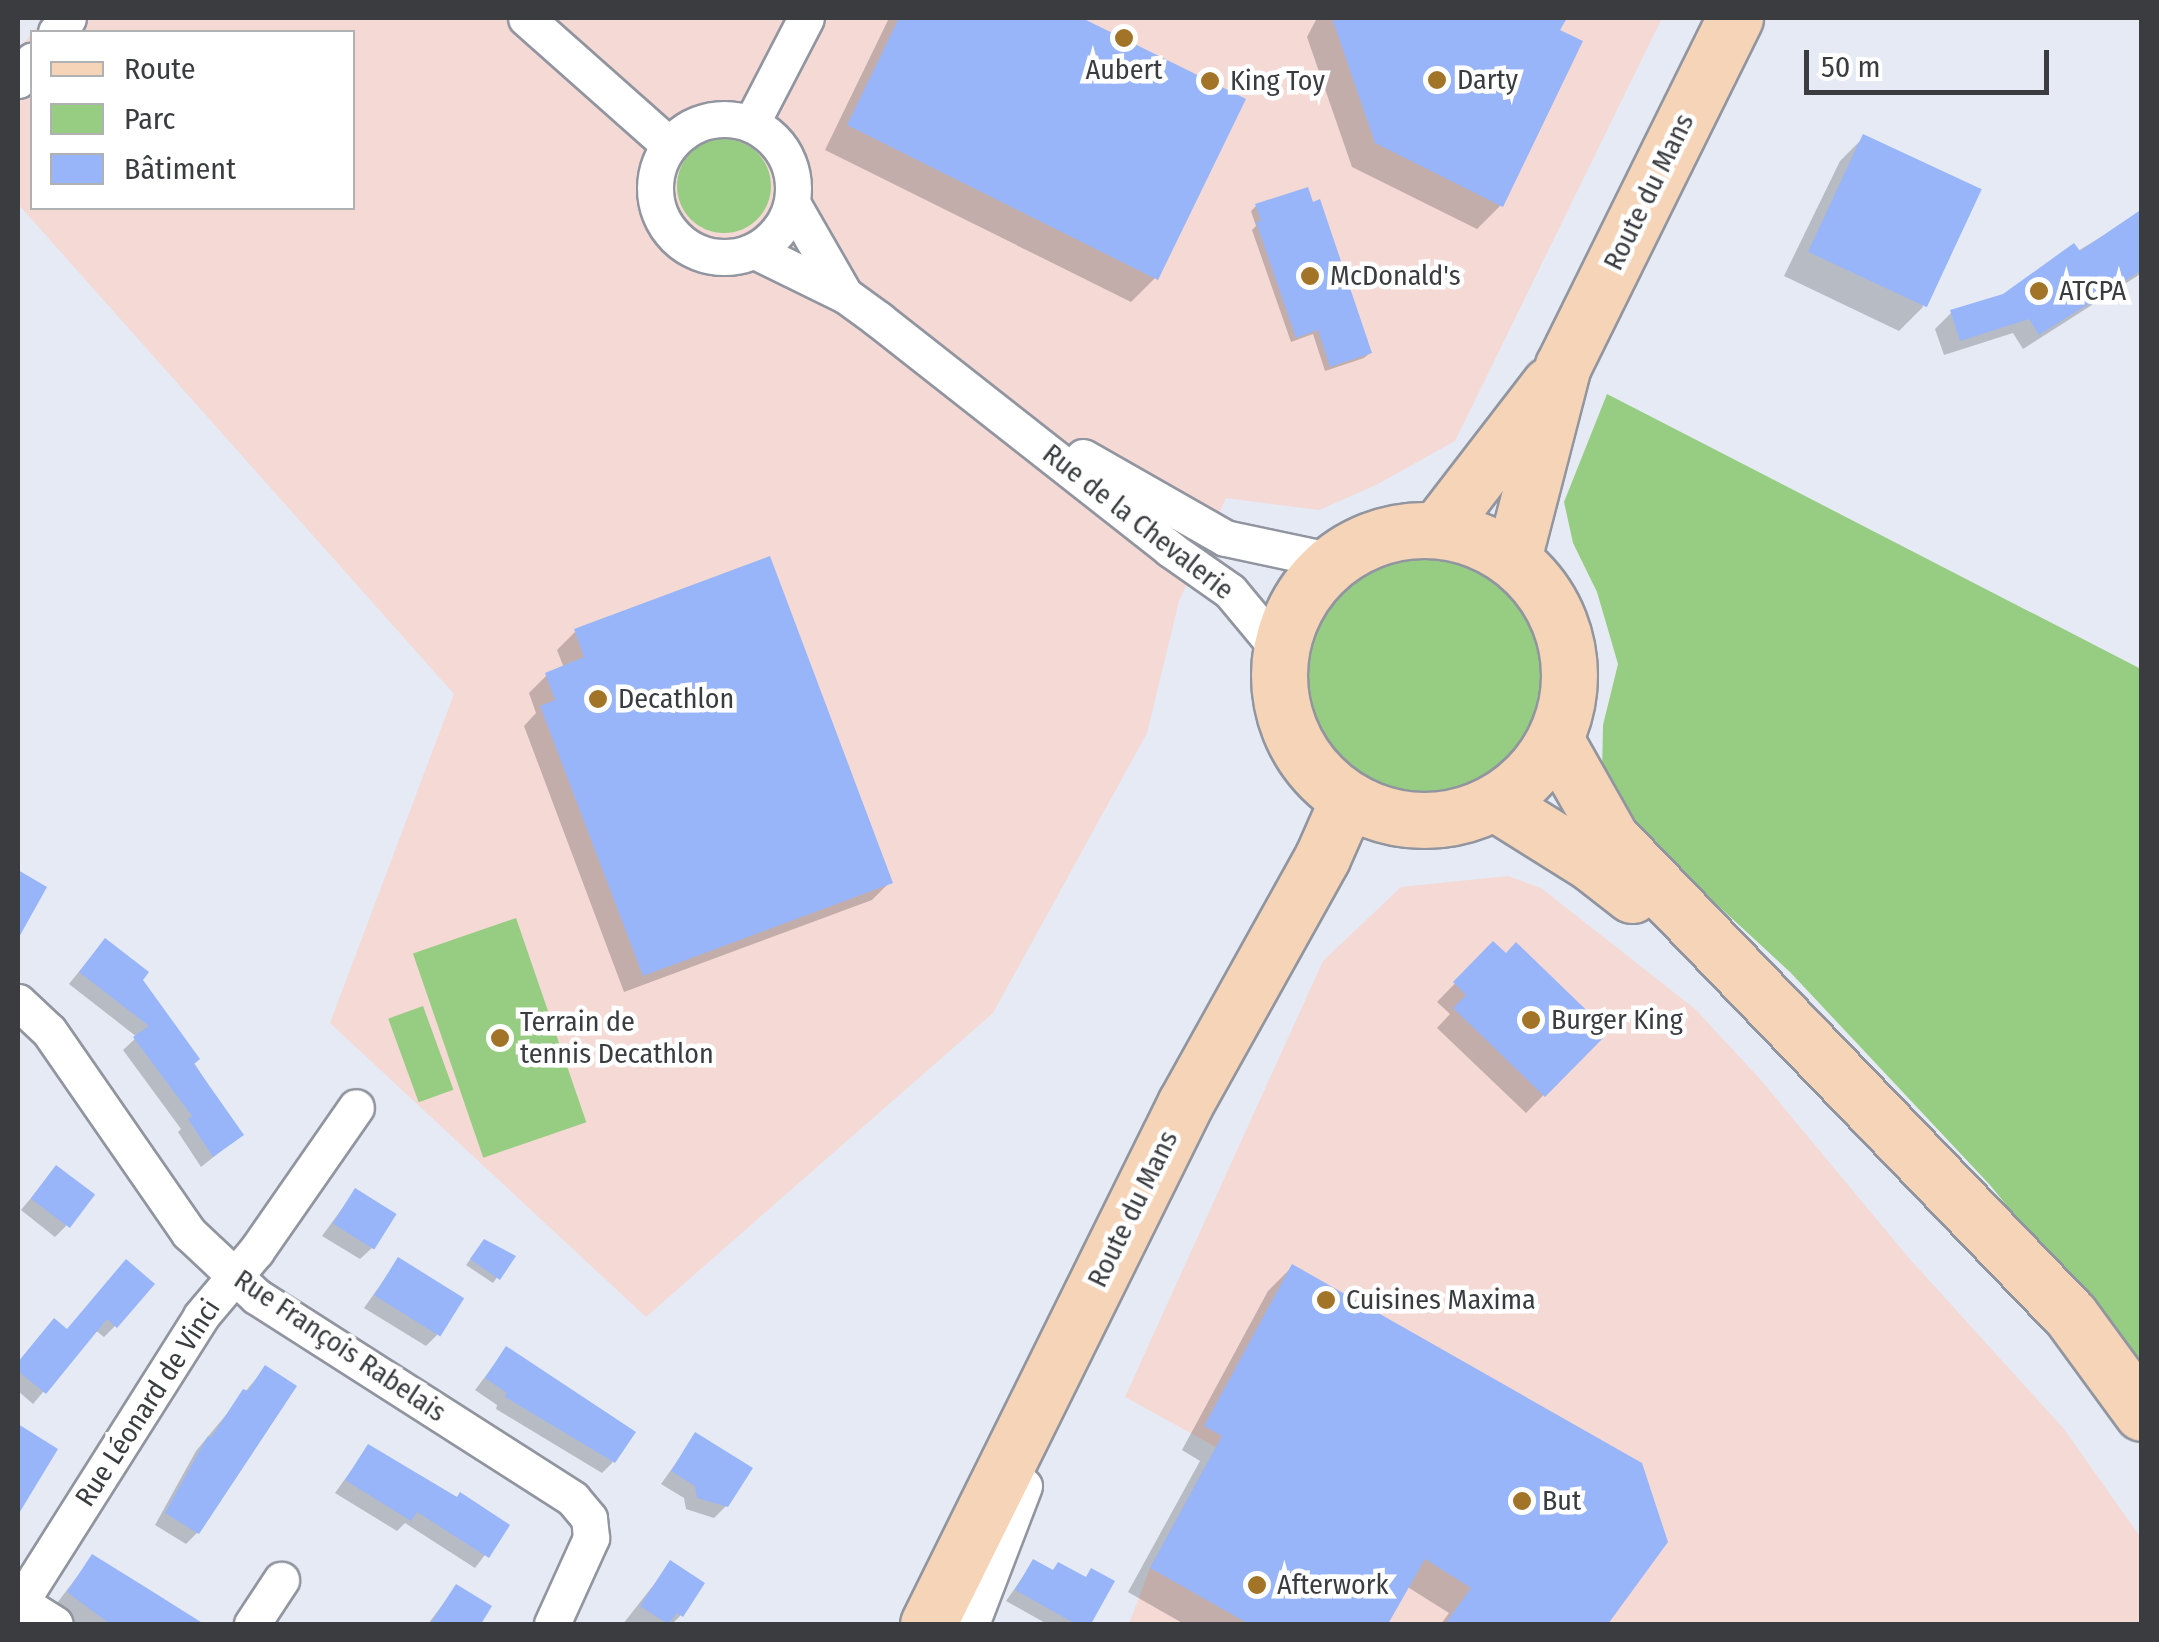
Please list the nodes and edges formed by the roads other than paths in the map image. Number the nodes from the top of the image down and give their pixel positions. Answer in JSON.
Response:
{"nodes":[{"id":1,"x":526,"y":18,"type":"edge"},
{"id":2,"x":806,"y":18,"type":"edge"},
{"id":3,"x":1735,"y":18,"type":"edge"},
{"id":4,"x":751,"y":124,"type":"junction"},
{"id":5,"x":669,"y":145,"type":"junction"},
{"id":6,"x":792,"y":203,"type":"junction"},
{"id":7,"x":754,"y":250,"type":"junction"},
{"id":8,"x":845,"y":294,"type":"junction"},
{"id":9,"x":1563,"y":366,"type":"junction"},
{"id":10,"x":986,"y":403,"type":"junction"},
{"id":11,"x":1438,"y":530,"type":"junction"},
{"id":12,"x":1512,"y":559,"type":"junction"},
{"id":13,"x":1333,"y":560,"type":"junction"},
{"id":14,"x":1280,"y":651,"type":"junction"},
{"id":15,"x":1555,"y":739,"type":"junction"},
{"id":16,"x":1348,"y":799,"type":"junction"},
{"id":17,"x":1494,"y":803,"type":"junction"},
{"id":18,"x":18,"y":1002,"type":"edge"},
{"id":19,"x":356,"y":1107,"type":"dead end"},
{"id":20,"x":1104,"y":1270,"type":"junction"},
{"id":21,"x":235,"y":1276,"type":"junction"},
{"id":22,"x":2137,"y":1408,"type":"edge"},
{"id":23,"x":281,"y":1580,"type":"dead end"},
{"id":24,"x":19,"y":1604,"type":"edge"},
{"id":25,"x":54,"y":1624,"type":"edge"},
{"id":26,"x":252,"y":1624,"type":"edge"},
{"id":27,"x":552,"y":1624,"type":"edge"},
{"id":28,"x":928,"y":1624,"type":"edge"},
{"id":29,"x":970,"y":1624,"type":"edge"}],
"edges":[{"from":1,"to":5,"type":"street"},
{"from":2,"to":4,"type":"street"},
{"from":3,"to":9,"type":"main road","name":"Route du Mans"},
{"from":4,"to":5,"type":"street"},
{"from":4,"to":6,"type":"street"},
{"from":5,"to":7,"type":"street"},
{"from":6,"to":7,"type":"street"},
{"from":6,"to":8,"type":"street","name":"Rue de la Chevalerie"},
{"from":7,"to":8,"type":"street","name":"Rue de la Chevalerie"},
{"from":8,"to":10,"type":"street","name":"Rue de la Chevalerie"},
{"from":9,"to":11,"type":"main road","name":"Route du Mans"},
{"from":9,"to":12,"type":"main road","name":"Route du Mans"},
{"from":10,"to":13,"type":"street","name":"Rue de la Chevalerie"},
{"from":10,"to":14,"type":"street","name":"Rue de la Chevalerie"},
{"from":11,"to":12,"type":"main road"},
{"from":11,"to":13,"type":"main road"},
{"from":12,"to":15,"type":"main road"},
{"from":13,"to":14,"type":"main road"},
{"from":14,"to":16,"type":"main road"},
{"from":15,"to":17,"type":"main road"},
{"from":15,"to":22,"type":"main road"},
{"from":16,"to":17,"type":"main road"},
{"from":16,"to":20,"type":"main road","name":"Route du Mans"},
{"from":17,"to":22,"type":"main road"},
{"from":18,"to":21,"type":"street","name":"Rue François Rabelais"},
{"from":19,"to":21,"type":"street","name":"Rue Léonard de Vinci"},
{"from":20,"to":28,"type":"main road","name":"Route du Mans"},
{"from":20,"to":29,"type":"street"},
{"from":21,"to":24,"type":"street","name":"Rue Léonard de Vinci"},
{"from":21,"to":27,"type":"street","name":"Rue François Rabelais"},
{"from":23,"to":26,"type":"street"},
{"from":24,"to":25,"type":"street"}]}
